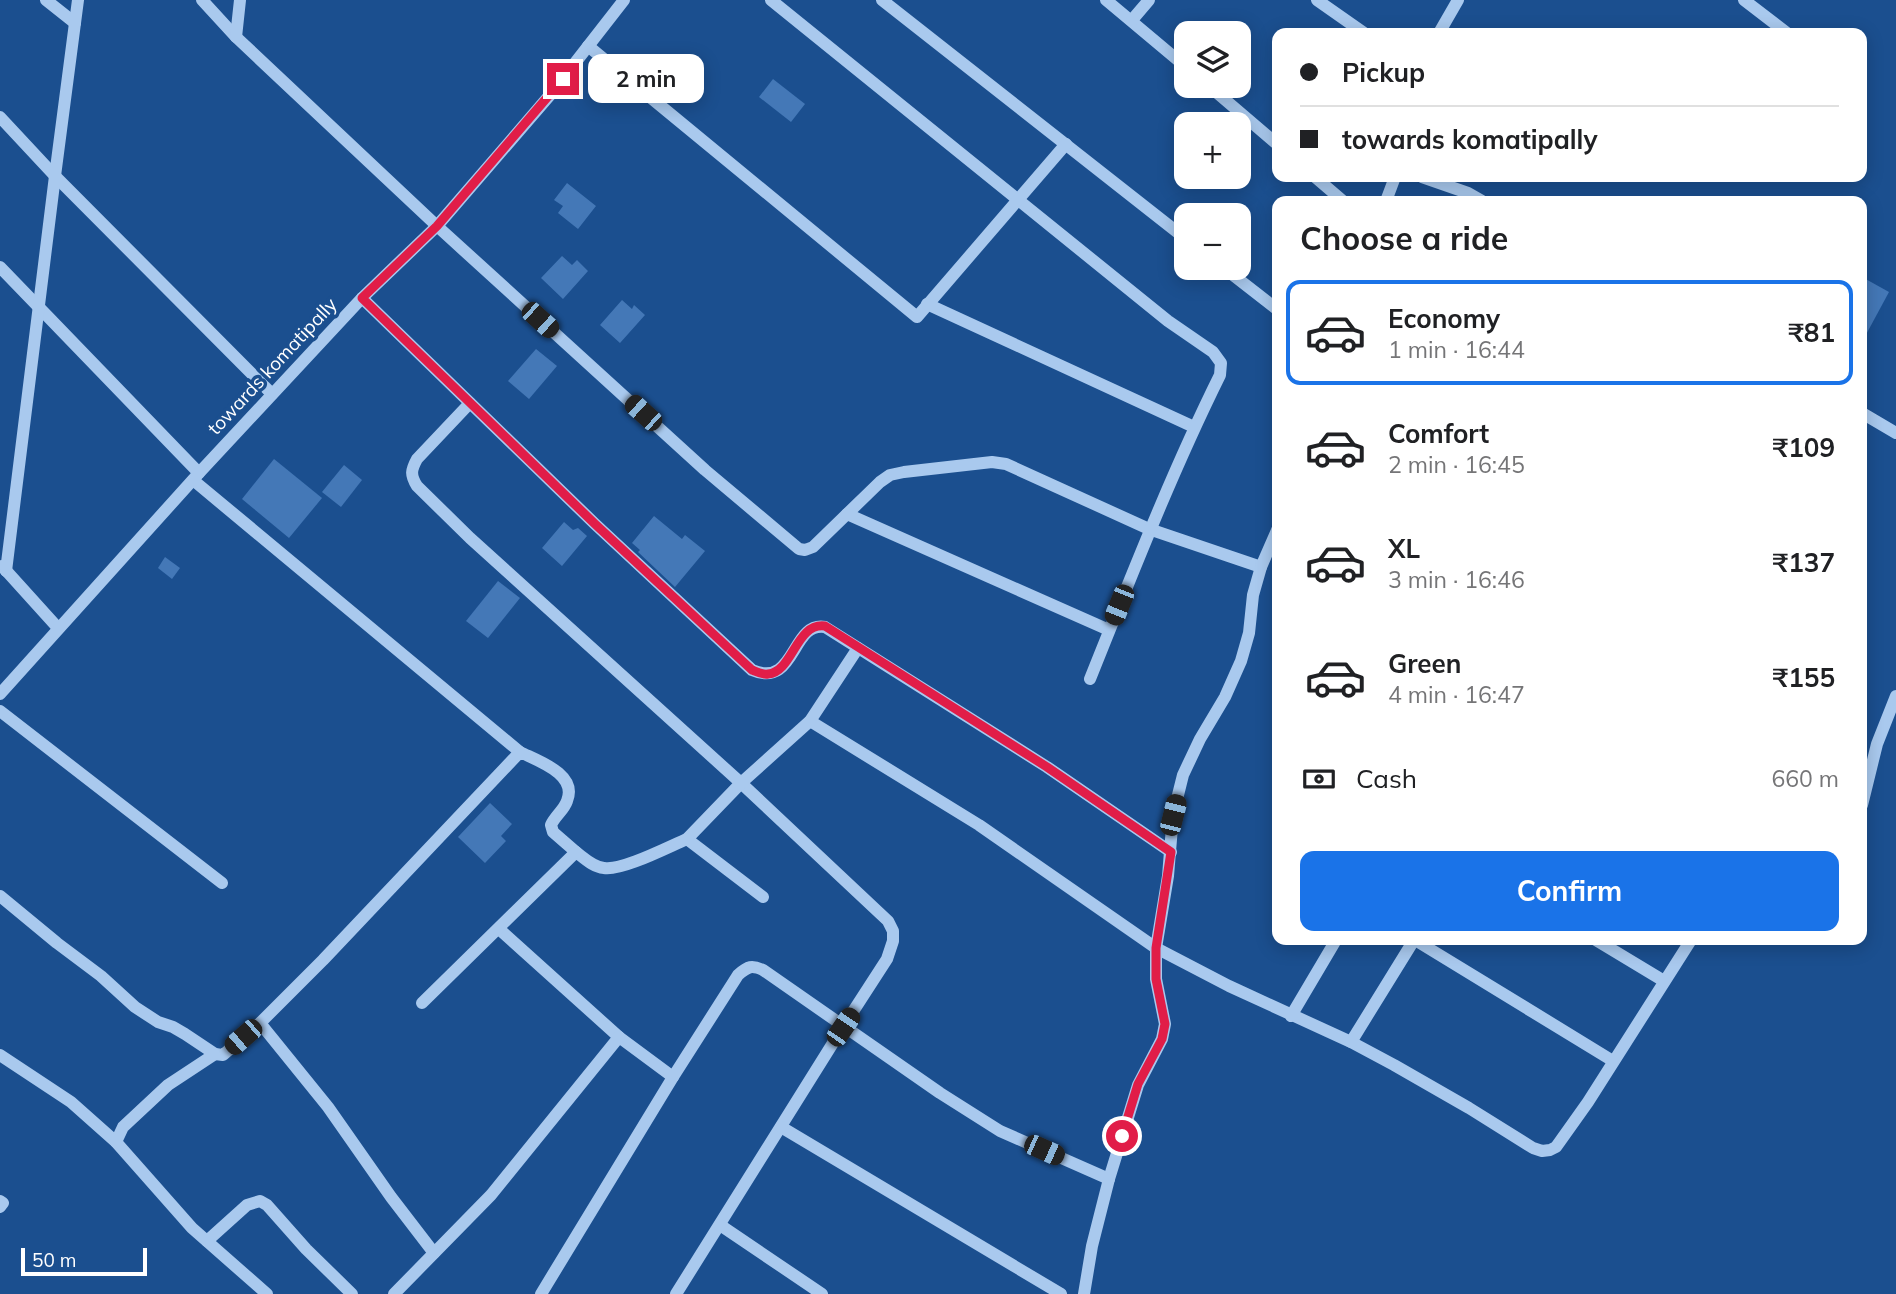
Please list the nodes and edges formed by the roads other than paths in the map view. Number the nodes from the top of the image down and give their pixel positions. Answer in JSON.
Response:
{"nodes":[{"id":1,"x":46,"y":0,"type":"edge"},
{"id":2,"x":78,"y":0,"type":"edge"},
{"id":3,"x":202,"y":0,"type":"edge"},
{"id":4,"x":240,"y":0,"type":"edge"},
{"id":5,"x":624,"y":0,"type":"edge"},
{"id":6,"x":771,"y":0,"type":"edge"},
{"id":7,"x":882,"y":0,"type":"edge"},
{"id":8,"x":1106,"y":0,"type":"edge"},
{"id":9,"x":1149,"y":0,"type":"edge"},
{"id":10,"x":1317,"y":0,"type":"edge"},
{"id":11,"x":1458,"y":0,"type":"edge"},
{"id":12,"x":1744,"y":0,"type":"edge"},
{"id":13,"x":1132,"y":20,"type":"junction"},
{"id":14,"x":75,"y":23,"type":"junction"},
{"id":15,"x":1357,"y":28,"type":"edge"},
{"id":16,"x":1442,"y":28,"type":"edge"},
{"id":17,"x":1780,"y":28,"type":"edge"},
{"id":18,"x":236,"y":37,"type":"junction"},
{"id":19,"x":588,"y":46,"type":"junction"},
{"id":20,"x":1174,"y":56,"type":"edge"},
{"id":21,"x":1223,"y":98,"type":"edge"},
{"id":22,"x":0,"y":117,"type":"edge"},
{"id":23,"x":1272,"y":140,"type":"edge"},
{"id":24,"x":1066,"y":144,"type":"junction"},
{"id":25,"x":55,"y":176,"type":"junction"},
{"id":26,"x":1321,"y":182,"type":"edge"},
{"id":27,"x":1436,"y":182,"type":"edge"},
{"id":28,"x":1337,"y":196,"type":"edge"},
{"id":29,"x":1473,"y":196,"type":"edge"},
{"id":30,"x":1019,"y":199,"type":"junction"},
{"id":31,"x":437,"y":226,"type":"junction"},
{"id":32,"x":1174,"y":230,"type":"edge"},
{"id":33,"x":0,"y":267,"type":"edge"},
{"id":34,"x":1239,"y":280,"type":"edge"},
{"id":35,"x":362,"y":298,"type":"junction"},
{"id":36,"x":927,"y":304,"type":"junction"},
{"id":37,"x":1272,"y":305,"type":"edge"},
{"id":38,"x":38,"y":307,"type":"junction"},
{"id":39,"x":272,"y":394,"type":"junction"},
{"id":40,"x":470,"y":402,"type":"junction"},
{"id":41,"x":1867,"y":416,"type":"edge"},
{"id":42,"x":1194,"y":427,"type":"junction"},
{"id":43,"x":1896,"y":433,"type":"edge"},
{"id":44,"x":196,"y":476,"type":"junction"},
{"id":45,"x":847,"y":514,"type":"junction"},
{"id":46,"x":1149,"y":529,"type":"junction"},
{"id":47,"x":1272,"y":542,"type":"edge"},
{"id":48,"x":3,"y":567,"type":"edge"},
{"id":49,"x":1261,"y":567,"type":"junction"},
{"id":50,"x":58,"y":628,"type":"junction"},
{"id":51,"x":1110,"y":630,"type":"junction"},
{"id":52,"x":858,"y":648,"type":"junction"},
{"id":53,"x":1090,"y":679,"type":"dead end"},
{"id":54,"x":0,"y":694,"type":"edge"},
{"id":55,"x":1896,"y":696,"type":"edge"},
{"id":56,"x":0,"y":711,"type":"edge"},
{"id":57,"x":810,"y":720,"type":"junction"},
{"id":58,"x":520,"y":752,"type":"junction"},
{"id":59,"x":741,"y":783,"type":"junction"},
{"id":60,"x":1867,"y":785,"type":"edge"},
{"id":61,"x":687,"y":839,"type":"junction"},
{"id":62,"x":576,"y":852,"type":"junction"},
{"id":63,"x":1171,"y":852,"type":"junction"},
{"id":64,"x":222,"y":883,"type":"dead end"},
{"id":65,"x":0,"y":896,"type":"edge"},
{"id":66,"x":763,"y":897,"type":"dead end"},
{"id":67,"x":499,"y":929,"type":"junction"},
{"id":68,"x":1333,"y":945,"type":"edge"},
{"id":69,"x":1411,"y":945,"type":"edge"},
{"id":70,"x":1422,"y":945,"type":"edge"},
{"id":71,"x":1604,"y":945,"type":"edge"},
{"id":72,"x":1688,"y":945,"type":"edge"},
{"id":73,"x":1156,"y":948,"type":"junction"},
{"id":74,"x":1664,"y":981,"type":"junction"},
{"id":75,"x":422,"y":1003,"type":"dead end"},
{"id":76,"x":1291,"y":1016,"type":"junction"},
{"id":77,"x":260,"y":1023,"type":"junction"},
{"id":78,"x":843,"y":1027,"type":"junction"},
{"id":79,"x":619,"y":1037,"type":"junction"},
{"id":80,"x":1351,"y":1042,"type":"junction"},
{"id":81,"x":215,"y":1054,"type":"junction"},
{"id":82,"x":0,"y":1055,"type":"edge"},
{"id":83,"x":1613,"y":1061,"type":"junction"},
{"id":84,"x":673,"y":1077,"type":"junction"},
{"id":85,"x":781,"y":1127,"type":"junction"},
{"id":86,"x":116,"y":1142,"type":"junction"},
{"id":87,"x":1109,"y":1179,"type":"junction"},
{"id":88,"x":0,"y":1200,"type":"edge"},
{"id":89,"x":0,"y":1207,"type":"edge"},
{"id":90,"x":720,"y":1224,"type":"junction"},
{"id":91,"x":207,"y":1241,"type":"junction"},
{"id":92,"x":434,"y":1253,"type":"junction"},
{"id":93,"x":266,"y":1294,"type":"edge"},
{"id":94,"x":352,"y":1294,"type":"edge"},
{"id":95,"x":394,"y":1294,"type":"edge"},
{"id":96,"x":541,"y":1294,"type":"edge"},
{"id":97,"x":676,"y":1294,"type":"edge"},
{"id":98,"x":821,"y":1294,"type":"edge"},
{"id":99,"x":1061,"y":1294,"type":"edge"},
{"id":100,"x":1084,"y":1294,"type":"edge"}],
"edges":[{"from":1,"to":14,"type":"street"},
{"from":2,"to":14,"type":"street"},
{"from":3,"to":18,"type":"street"},
{"from":4,"to":18,"type":"street"},
{"from":5,"to":19,"type":"street","name":"towards komatipally"},
{"from":6,"to":30,"type":"street"},
{"from":7,"to":24,"type":"street"},
{"from":8,"to":13,"type":"street"},
{"from":9,"to":13,"type":"street"},
{"from":10,"to":15,"type":"street"},
{"from":11,"to":16,"type":"street"},
{"from":12,"to":17,"type":"street"},
{"from":13,"to":20,"type":"street"},
{"from":14,"to":25,"type":"street"},
{"from":18,"to":31,"type":"street"},
{"from":19,"to":31,"type":"street","name":"towards komatipally"},
{"from":19,"to":36,"type":"street"},
{"from":21,"to":23,"type":"street"},
{"from":22,"to":25,"type":"street"},
{"from":24,"to":30,"type":"street"},
{"from":24,"to":32,"type":"street"},
{"from":25,"to":38,"type":"street"},
{"from":25,"to":39,"type":"street"},
{"from":26,"to":28,"type":"street"},
{"from":27,"to":29,"type":"street"},
{"from":30,"to":36,"type":"street"},
{"from":30,"to":42,"type":"street"},
{"from":31,"to":35,"type":"street","name":"towards komatipally"},
{"from":31,"to":45,"type":"street"},
{"from":33,"to":38,"type":"street"},
{"from":34,"to":37,"type":"street"},
{"from":35,"to":39,"type":"street","name":"towards komatipally"},
{"from":35,"to":40,"type":"street"},
{"from":36,"to":42,"type":"street"},
{"from":38,"to":44,"type":"street"},
{"from":38,"to":48,"type":"street"},
{"from":39,"to":44,"type":"street","name":"towards komatipally"},
{"from":40,"to":52,"type":"street"},
{"from":40,"to":59,"type":"street"},
{"from":41,"to":43,"type":"street"},
{"from":42,"to":46,"type":"street"},
{"from":44,"to":50,"type":"street","name":"towards komatipally"},
{"from":44,"to":58,"type":"street"},
{"from":45,"to":46,"type":"street"},
{"from":45,"to":51,"type":"street"},
{"from":46,"to":49,"type":"street"},
{"from":46,"to":51,"type":"street"},
{"from":47,"to":49,"type":"street"},
{"from":48,"to":50,"type":"street"},
{"from":49,"to":63,"type":"street"},
{"from":50,"to":54,"type":"street","name":"towards komatipally"},
{"from":51,"to":53,"type":"street"},
{"from":52,"to":57,"type":"street"},
{"from":52,"to":63,"type":"street"},
{"from":55,"to":60,"type":"street"},
{"from":56,"to":64,"type":"street"},
{"from":57,"to":59,"type":"street"},
{"from":57,"to":73,"type":"street"},
{"from":58,"to":62,"type":"street"},
{"from":58,"to":77,"type":"street"},
{"from":59,"to":61,"type":"street"},
{"from":59,"to":78,"type":"street"},
{"from":61,"to":62,"type":"street"},
{"from":61,"to":66,"type":"street"},
{"from":62,"to":67,"type":"street"},
{"from":63,"to":73,"type":"street"},
{"from":65,"to":81,"type":"street"},
{"from":67,"to":75,"type":"street"},
{"from":67,"to":79,"type":"street"},
{"from":68,"to":76,"type":"street"},
{"from":69,"to":80,"type":"street"},
{"from":70,"to":83,"type":"street"},
{"from":71,"to":74,"type":"street"},
{"from":72,"to":74,"type":"street"},
{"from":73,"to":76,"type":"street"},
{"from":73,"to":87,"type":"street"},
{"from":74,"to":83,"type":"street"},
{"from":76,"to":80,"type":"street"},
{"from":77,"to":81,"type":"street"},
{"from":77,"to":92,"type":"street"},
{"from":78,"to":84,"type":"street"},
{"from":78,"to":85,"type":"street"},
{"from":78,"to":87,"type":"street"},
{"from":79,"to":84,"type":"street"},
{"from":79,"to":92,"type":"street"},
{"from":80,"to":83,"type":"street"},
{"from":81,"to":86,"type":"street"},
{"from":82,"to":86,"type":"street"},
{"from":84,"to":96,"type":"street"},
{"from":85,"to":90,"type":"street"},
{"from":85,"to":99,"type":"street"},
{"from":86,"to":91,"type":"street"},
{"from":87,"to":100,"type":"street"},
{"from":88,"to":89,"type":"street"},
{"from":90,"to":97,"type":"street"},
{"from":90,"to":98,"type":"street"},
{"from":91,"to":93,"type":"street"},
{"from":91,"to":94,"type":"street"},
{"from":92,"to":95,"type":"street"}]}
